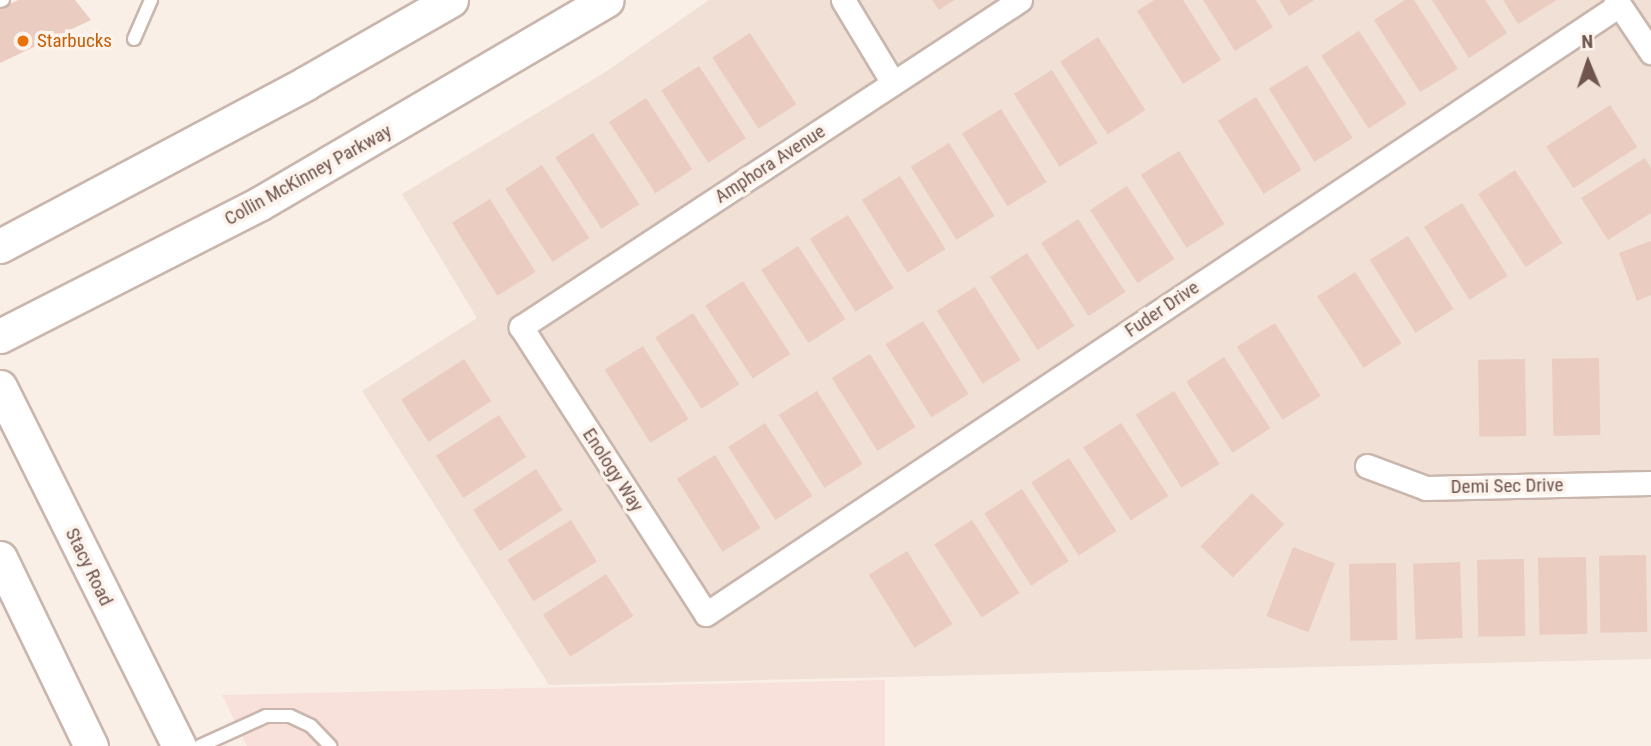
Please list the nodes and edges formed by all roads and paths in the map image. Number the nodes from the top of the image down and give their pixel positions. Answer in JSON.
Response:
{"nodes":[{"id":1,"x":151,"y":0,"type":"edge"},
{"id":2,"x":451,"y":0,"type":"edge"},
{"id":3,"x":607,"y":0,"type":"edge"},
{"id":4,"x":843,"y":0,"type":"edge"},
{"id":5,"x":1020,"y":0,"type":"edge"},
{"id":6,"x":1618,"y":2,"type":"edge"},
{"id":7,"x":134,"y":39,"type":"dead end"},
{"id":8,"x":1651,"y":52,"type":"edge"},
{"id":9,"x":893,"y":83,"type":"junction"},
{"id":10,"x":0,"y":246,"type":"edge"},
{"id":11,"x":521,"y":327,"type":"joint"},
{"id":12,"x":0,"y":336,"type":"edge"},
{"id":13,"x":0,"y":387,"type":"edge"},
{"id":14,"x":1367,"y":466,"type":"dead end"},
{"id":15,"x":1651,"y":483,"type":"edge"},
{"id":16,"x":0,"y":558,"type":"edge"},
{"id":17,"x":706,"y":614,"type":"joint"},
{"id":18,"x":91,"y":746,"type":"edge"},
{"id":19,"x":179,"y":746,"type":"edge"},
{"id":20,"x":200,"y":746,"type":"edge"},
{"id":21,"x":330,"y":746,"type":"edge"}],
"edges":[{"from":1,"to":7,"type":"lane"},
{"from":2,"to":10,"type":"street"},
{"from":3,"to":12,"type":"street","name":"Collin McKinney Parkway"},
{"from":4,"to":9,"type":"street"},
{"from":5,"to":9,"type":"street","name":"Amphora Avenue"},
{"from":6,"to":8,"type":"street"},
{"from":6,"to":17,"type":"street","name":"Fuder Drive"},
{"from":9,"to":11,"type":"street","name":"Amphora Avenue"},
{"from":11,"to":17,"type":"street","name":"Enology Way"},
{"from":13,"to":19,"type":"street","name":"Stacy Road"},
{"from":14,"to":15,"type":"street","name":"Demi Sec Drive"},
{"from":16,"to":18,"type":"street"},
{"from":20,"to":21,"type":"lane"}]}
